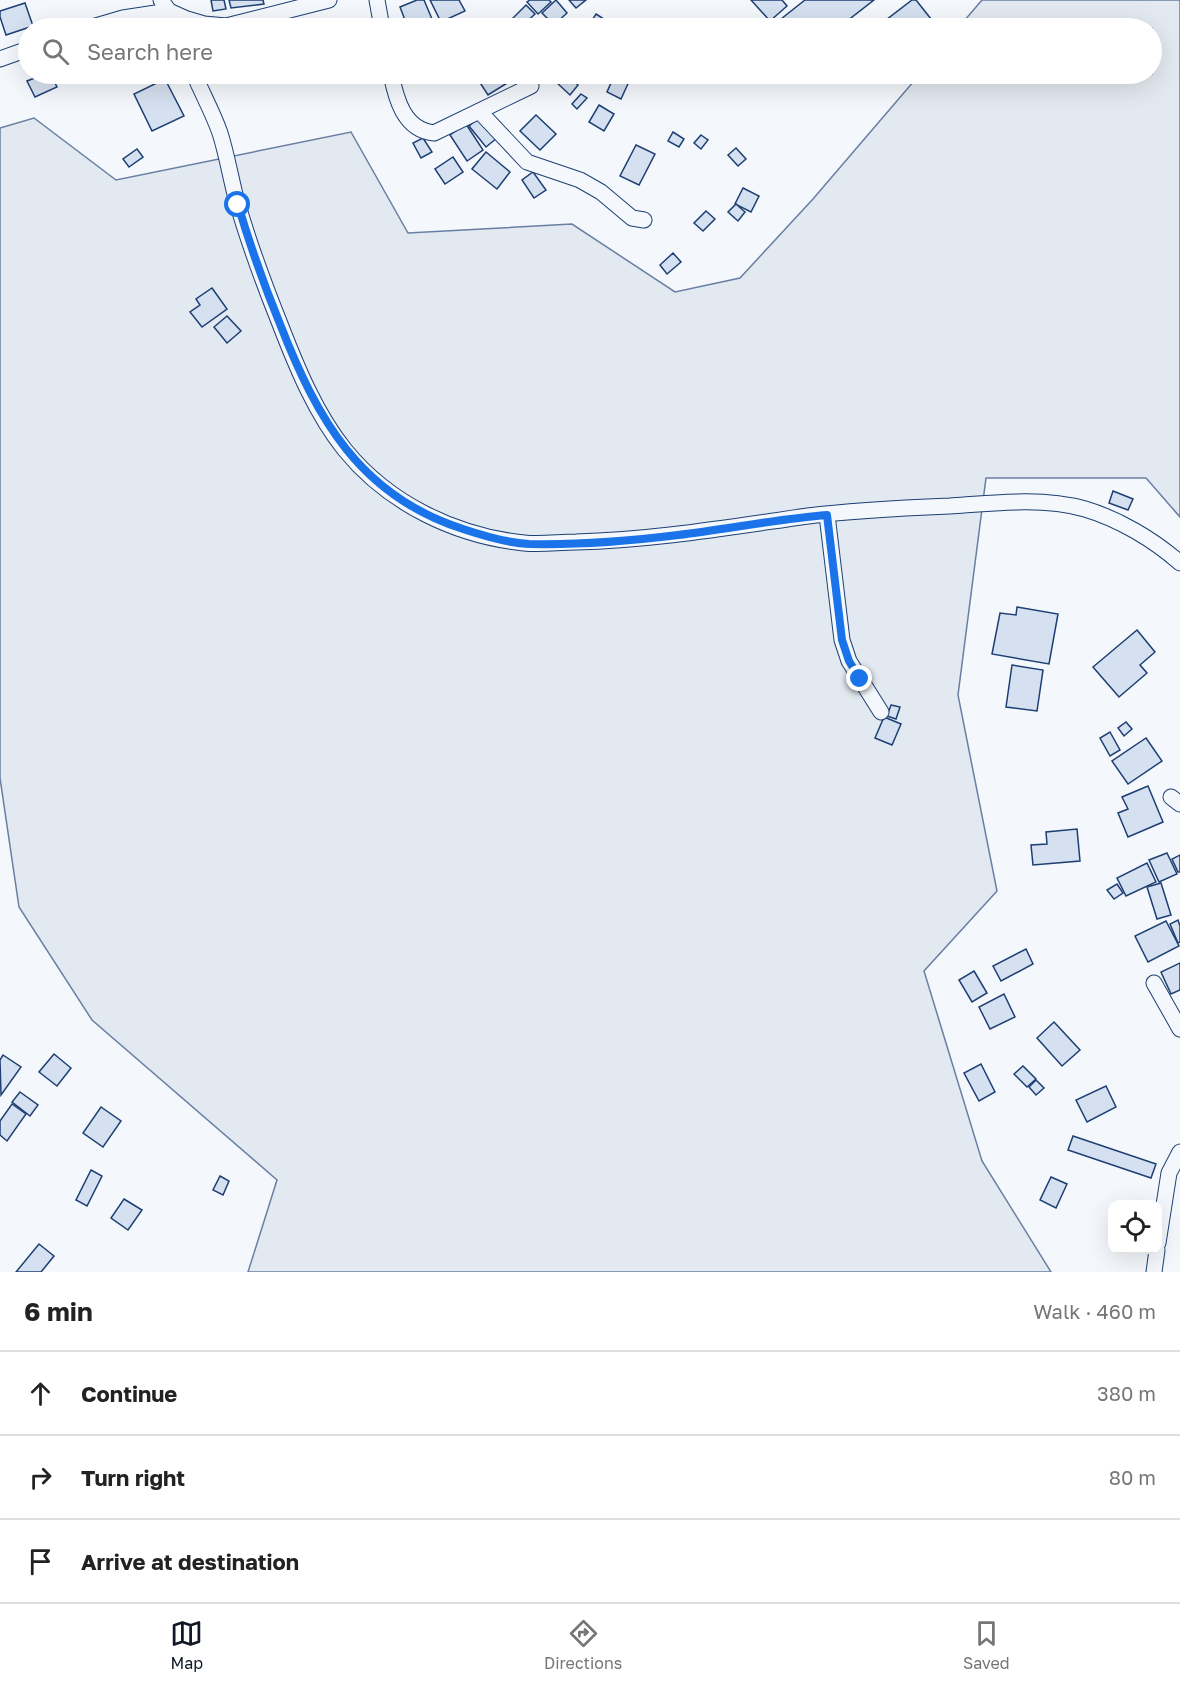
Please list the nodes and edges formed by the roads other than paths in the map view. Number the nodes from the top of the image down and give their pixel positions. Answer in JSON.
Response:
{"nodes":[{"id":1,"x":329,"y":0,"type":"edge"},
{"id":2,"x":377,"y":0,"type":"edge"},
{"id":3,"x":165,"y":5,"type":"edge"},
{"id":4,"x":128,"y":18,"type":"edge"},
{"id":5,"x":185,"y":18,"type":"edge"},
{"id":6,"x":258,"y":18,"type":"edge"},
{"id":7,"x":380,"y":18,"type":"edge"},
{"id":8,"x":18,"y":53,"type":"edge"},
{"id":9,"x":0,"y":59,"type":"edge"},
{"id":10,"x":198,"y":84,"type":"edge"},
{"id":11,"x":394,"y":84,"type":"edge"},
{"id":12,"x":531,"y":86,"type":"dead end"},
{"id":13,"x":480,"y":112,"type":"junction"},
{"id":14,"x":644,"y":220,"type":"dead end"},
{"id":15,"x":827,"y":515,"type":"junction"},
{"id":16,"x":1180,"y":563,"type":"edge"},
{"id":17,"x":881,"y":712,"type":"dead end"},
{"id":18,"x":1154,"y":983,"type":"dead end"},
{"id":19,"x":1180,"y":1029,"type":"edge"},
{"id":20,"x":1180,"y":1152,"type":"edge"},
{"id":21,"x":1162,"y":1218,"type":"edge"},
{"id":22,"x":1156,"y":1254,"type":"edge"},
{"id":23,"x":1154,"y":1272,"type":"edge"}],
"edges":[{"from":1,"to":6,"type":"street"},
{"from":2,"to":7,"type":"street"},
{"from":3,"to":4,"type":"street"},
{"from":3,"to":5,"type":"street"},
{"from":8,"to":9,"type":"street"},
{"from":10,"to":15,"type":"street"},
{"from":11,"to":13,"type":"street"},
{"from":12,"to":13,"type":"street"},
{"from":13,"to":14,"type":"street"},
{"from":15,"to":16,"type":"street"},
{"from":15,"to":17,"type":"street"},
{"from":18,"to":19,"type":"street"},
{"from":20,"to":21,"type":"street"},
{"from":22,"to":23,"type":"street"}]}
